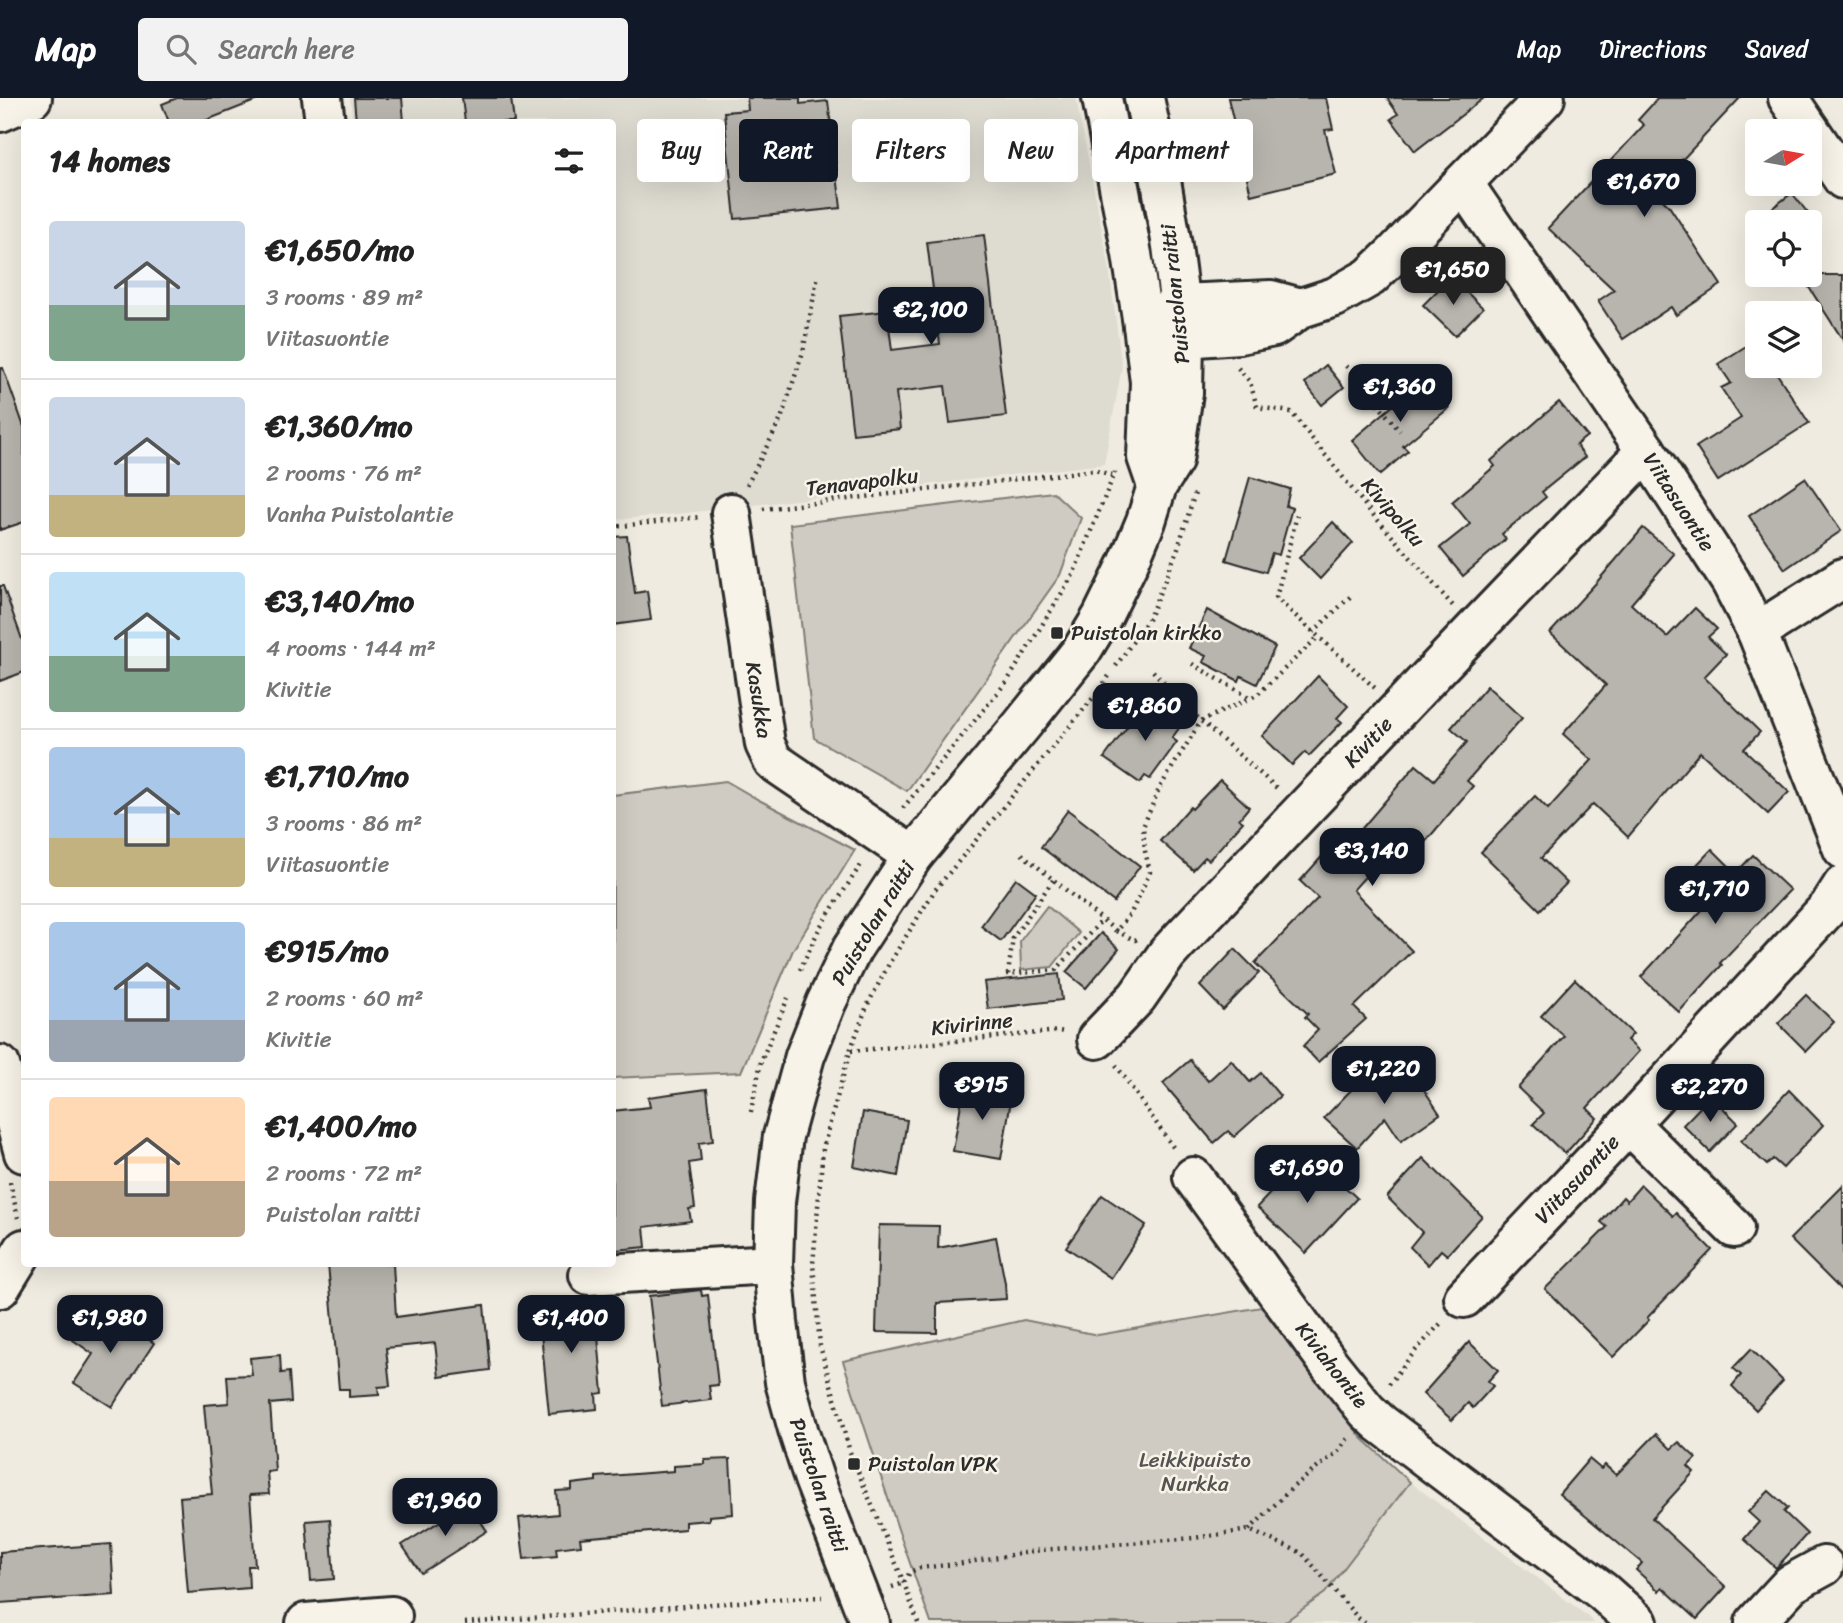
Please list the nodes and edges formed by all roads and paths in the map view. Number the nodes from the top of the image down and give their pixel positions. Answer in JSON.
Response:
{"nodes":[{"id":1,"x":32,"y":98,"type":"edge"},
{"id":2,"x":322,"y":98,"type":"edge"},
{"id":3,"x":1102,"y":98,"type":"edge"},
{"id":4,"x":1144,"y":98,"type":"edge"},
{"id":5,"x":1545,"y":98,"type":"edge"},
{"id":6,"x":1788,"y":98,"type":"edge"},
{"id":7,"x":0,"y":112,"type":"edge"},
{"id":8,"x":325,"y":119,"type":"edge"},
{"id":9,"x":1843,"y":178,"type":"edge"},
{"id":10,"x":1463,"y":183,"type":"junction"},
{"id":11,"x":818,"y":275,"type":"dead end"},
{"id":12,"x":1182,"y":321,"type":"junction"},
{"id":13,"x":1143,"y":325,"type":"junction"},
{"id":14,"x":1233,"y":362,"type":"dead end"},
{"id":15,"x":1346,"y":366,"type":"dead end"},
{"id":16,"x":1400,"y":431,"type":"dead end"},
{"id":17,"x":1646,"y":451,"type":"junction"},
{"id":18,"x":1115,"y":476,"type":"dead end"},
{"id":19,"x":1197,"y":482,"type":"dead end"},
{"id":20,"x":1157,"y":486,"type":"junction"},
{"id":21,"x":731,"y":513,"type":"junction"},
{"id":22,"x":1297,"y":515,"type":"dead end"},
{"id":23,"x":616,"y":527,"type":"edge"},
{"id":24,"x":1843,"y":578,"type":"edge"},
{"id":25,"x":1352,"y":595,"type":"dead end"},
{"id":26,"x":1474,"y":630,"type":"junction"},
{"id":27,"x":1756,"y":632,"type":"junction"},
{"id":28,"x":1316,"y":635,"type":"junction"},
{"id":29,"x":1192,"y":664,"type":"dead end"},
{"id":30,"x":1153,"y":671,"type":"dead end"},
{"id":31,"x":1251,"y":698,"type":"junction"},
{"id":32,"x":1398,"y":710,"type":"junction"},
{"id":33,"x":1201,"y":721,"type":"junction"},
{"id":34,"x":1285,"y":795,"type":"dead end"},
{"id":35,"x":1843,"y":849,"type":"edge"},
{"id":36,"x":1022,"y":854,"type":"dead end"},
{"id":37,"x":913,"y":856,"type":"junction"},
{"id":38,"x":1053,"y":880,"type":"junction"},
{"id":39,"x":1843,"y":885,"type":"edge"},
{"id":40,"x":1102,"y":920,"type":"junction"},
{"id":41,"x":1097,"y":1039,"type":"junction"},
{"id":42,"x":850,"y":1051,"type":"junction"},
{"id":43,"x":0,"y":1065,"type":"edge"},
{"id":44,"x":1629,"y":1124,"type":"junction"},
{"id":45,"x":17,"y":1164,"type":"edge"},
{"id":46,"x":1193,"y":1177,"type":"joint"},
{"id":47,"x":1734,"y":1228,"type":"dead end"},
{"id":48,"x":21,"y":1238,"type":"edge"},
{"id":49,"x":774,"y":1264,"type":"junction"},
{"id":50,"x":589,"y":1275,"type":"dead end"},
{"id":51,"x":0,"y":1288,"type":"edge"},
{"id":52,"x":1465,"y":1298,"type":"joint"},
{"id":53,"x":1367,"y":1411,"type":"junction"},
{"id":54,"x":1249,"y":1530,"type":"junction"},
{"id":55,"x":1824,"y":1566,"type":"dead end"},
{"id":56,"x":904,"y":1583,"type":"junction"},
{"id":57,"x":822,"y":1597,"type":"dead end"},
{"id":58,"x":392,"y":1616,"type":"dead end"},
{"id":59,"x":306,"y":1623,"type":"edge"},
{"id":60,"x":465,"y":1623,"type":"edge"},
{"id":61,"x":870,"y":1623,"type":"edge"},
{"id":62,"x":918,"y":1623,"type":"edge"},
{"id":63,"x":1365,"y":1623,"type":"edge"},
{"id":64,"x":1638,"y":1623,"type":"edge"},
{"id":65,"x":1755,"y":1623,"type":"edge"}],
"edges":[{"from":1,"to":7,"type":"street"},
{"from":2,"to":8,"type":"street"},
{"from":3,"to":13,"type":"street","name":"Puistolan raitti"},
{"from":4,"to":12,"type":"street","name":"Puistolan raitti"},
{"from":5,"to":10,"type":"street"},
{"from":6,"to":9,"type":"street"},
{"from":10,"to":12,"type":"street"},
{"from":10,"to":17,"type":"street","name":"Viitasuontie"},
{"from":11,"to":21,"type":"path"},
{"from":12,"to":13,"type":"street"},
{"from":12,"to":20,"type":"street","name":"Puistolan raitti"},
{"from":13,"to":20,"type":"street","name":"Puistolan raitti"},
{"from":14,"to":26,"type":"path","name":"Kivipolku"},
{"from":15,"to":16,"type":"path"},
{"from":17,"to":26,"type":"street","name":"Kivitie"},
{"from":17,"to":27,"type":"street","name":"Viitasuontie"},
{"from":18,"to":21,"type":"path","name":"Tenavapolku"},
{"from":19,"to":42,"type":"path"},
{"from":20,"to":37,"type":"street","name":"Puistolan raitti"},
{"from":21,"to":23,"type":"path","name":"Tenavapolku"},
{"from":21,"to":37,"type":"street","name":"Kasukka"},
{"from":22,"to":28,"type":"path"},
{"from":24,"to":27,"type":"street"},
{"from":25,"to":28,"type":"path"},
{"from":26,"to":32,"type":"street","name":"Kivitie"},
{"from":27,"to":35,"type":"street","name":"Viitasuontie"},
{"from":28,"to":31,"type":"path"},
{"from":28,"to":32,"type":"path"},
{"from":29,"to":31,"type":"path"},
{"from":30,"to":33,"type":"path"},
{"from":31,"to":33,"type":"path"},
{"from":32,"to":41,"type":"street","name":"Kivitie"},
{"from":33,"to":34,"type":"path"},
{"from":33,"to":40,"type":"path"},
{"from":36,"to":38,"type":"path"},
{"from":37,"to":49,"type":"street","name":"Puistolan raitti"},
{"from":38,"to":40,"type":"path"},
{"from":38,"to":40,"type":"path"},
{"from":39,"to":44,"type":"street","name":"Viitasuontie"},
{"from":41,"to":42,"type":"path","name":"Kivirinne"},
{"from":41,"to":46,"type":"path"},
{"from":42,"to":56,"type":"path"},
{"from":43,"to":45,"type":"street"},
{"from":44,"to":47,"type":"street"},
{"from":44,"to":52,"type":"street","name":"Viitasuontie"},
{"from":45,"to":48,"type":"path"},
{"from":46,"to":53,"type":"street","name":"Kiviahontie"},
{"from":48,"to":51,"type":"street"},
{"from":49,"to":50,"type":"street"},
{"from":49,"to":61,"type":"street","name":"Puistolan raitti"},
{"from":52,"to":53,"type":"path"},
{"from":53,"to":54,"type":"path"},
{"from":53,"to":64,"type":"street","name":"Kiviahontie"},
{"from":54,"to":56,"type":"path"},
{"from":54,"to":63,"type":"path"},
{"from":55,"to":65,"type":"street"},
{"from":56,"to":62,"type":"path"},
{"from":57,"to":60,"type":"path"},
{"from":58,"to":59,"type":"street"}]}
